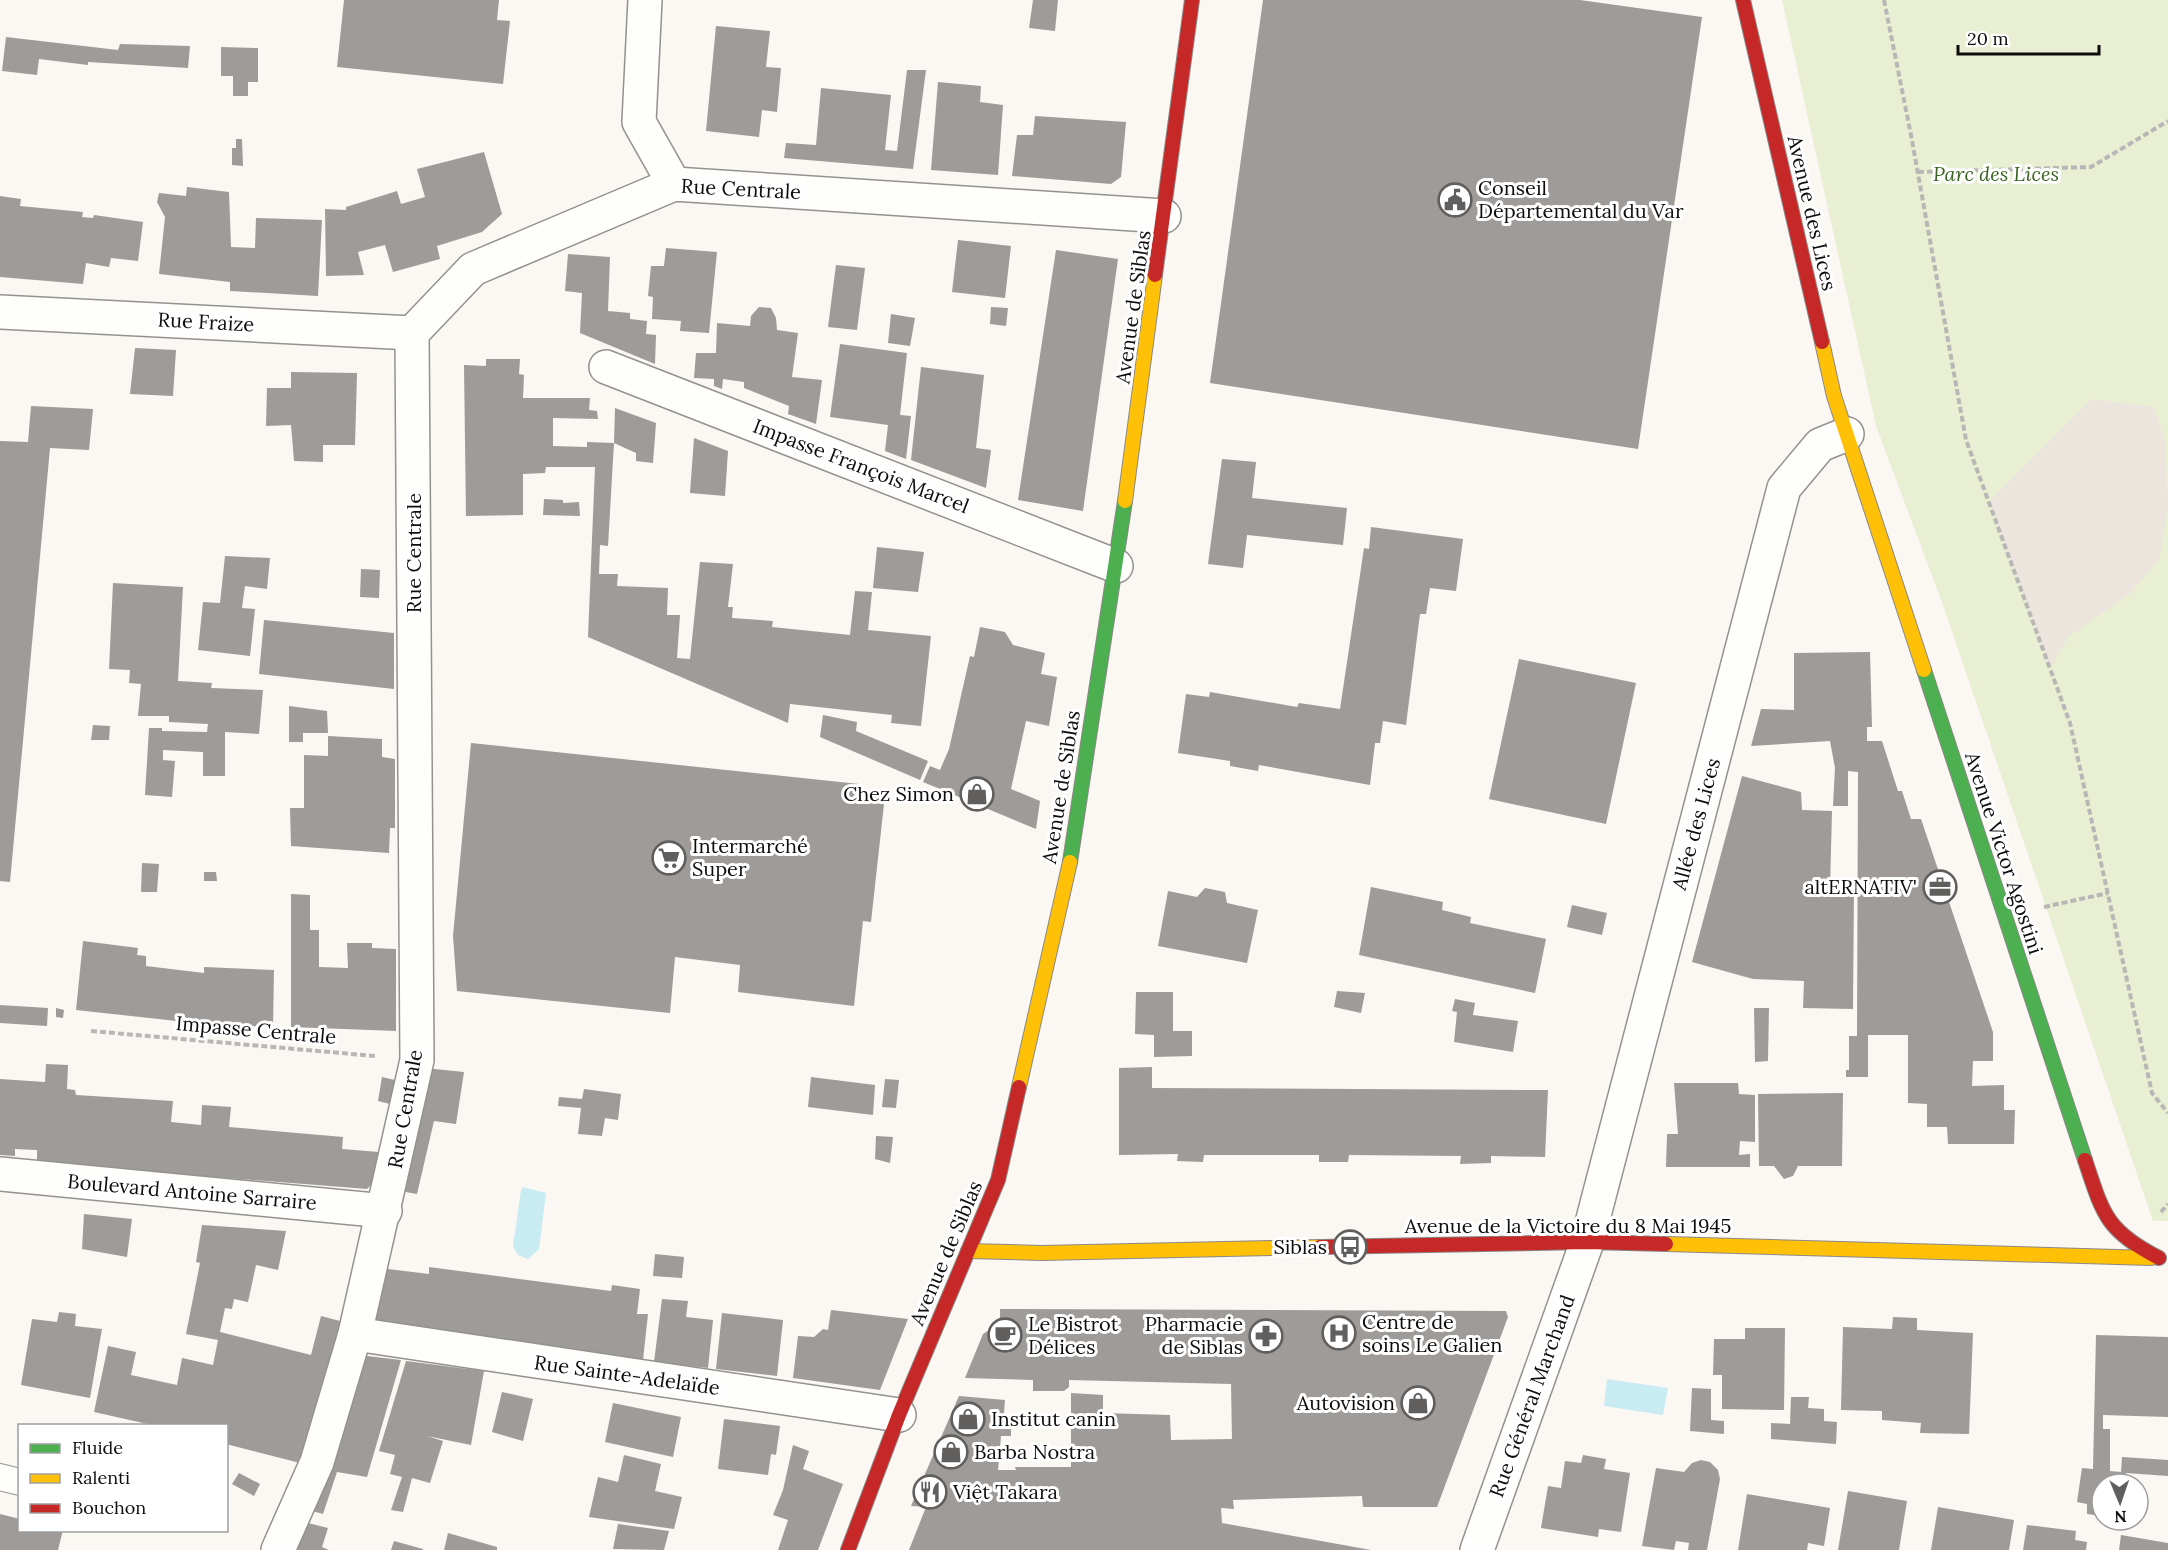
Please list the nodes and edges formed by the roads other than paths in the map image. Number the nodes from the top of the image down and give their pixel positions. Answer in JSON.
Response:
{"nodes":[{"id":1,"x":645,"y":0,"type":"edge"},
{"id":2,"x":1192,"y":0,"type":"edge"},
{"id":3,"x":1743,"y":0,"type":"edge"},
{"id":4,"x":674,"y":184,"type":"junction"},
{"id":5,"x":1164,"y":216,"type":"junction"},
{"id":6,"x":0,"y":312,"type":"edge"},
{"id":7,"x":412,"y":333,"type":"junction"},
{"id":8,"x":606,"y":367,"type":"dead end"},
{"id":9,"x":1847,"y":434,"type":"junction"},
{"id":10,"x":1116,"y":566,"type":"junction"},
{"id":11,"x":0,"y":1174,"type":"edge"},
{"id":12,"x":385,"y":1211,"type":"junction"},
{"id":13,"x":1587,"y":1242,"type":"junction"},
{"id":14,"x":968,"y":1251,"type":"junction"},
{"id":15,"x":2164,"y":1258,"type":"edge"},
{"id":16,"x":355,"y":1334,"type":"junction"},
{"id":17,"x":899,"y":1415,"type":"junction"},
{"id":18,"x":0,"y":1477,"type":"edge"},
{"id":19,"x":18,"y":1482,"type":"edge"},
{"id":20,"x":278,"y":1550,"type":"edge"},
{"id":21,"x":848,"y":1550,"type":"edge"},
{"id":22,"x":1477,"y":1550,"type":"edge"}],
"edges":[{"from":1,"to":4,"type":"street"},
{"from":2,"to":5,"type":"street","name":"Avenue de Siblas"},
{"from":3,"to":9,"type":"street","name":"Avenue des Lices"},
{"from":4,"to":5,"type":"street","name":"Rue Centrale"},
{"from":4,"to":7,"type":"street","name":"Rue Centrale"},
{"from":5,"to":10,"type":"street","name":"Avenue de Siblas"},
{"from":6,"to":7,"type":"street","name":"Rue Fraize"},
{"from":7,"to":12,"type":"street","name":"Rue Centrale"},
{"from":8,"to":10,"type":"street","name":"Impasse François Marcel"},
{"from":9,"to":13,"type":"street","name":"Allée des Lices"},
{"from":9,"to":15,"type":"street","name":"Avenue Victor Agostini"},
{"from":10,"to":14,"type":"street","name":"Avenue de Siblas"},
{"from":11,"to":12,"type":"street","name":"Boulevard Antoine Sarraire"},
{"from":12,"to":16,"type":"street","name":"Rue Centrale"},
{"from":13,"to":14,"type":"street","name":"Avenue de la Victoire du 8 Mai 1945"},
{"from":13,"to":15,"type":"street","name":"Avenue de la Victoire du 8 Mai 1945"},
{"from":13,"to":22,"type":"street","name":"Rue Général Marchand"},
{"from":14,"to":17,"type":"street","name":"Avenue de Siblas"},
{"from":16,"to":17,"type":"street","name":"Rue Sainte-Adelaïde"},
{"from":16,"to":20,"type":"street","name":"Rue Centrale"},
{"from":17,"to":21,"type":"street","name":"Avenue de Siblas"},
{"from":18,"to":19,"type":"lane"}]}
